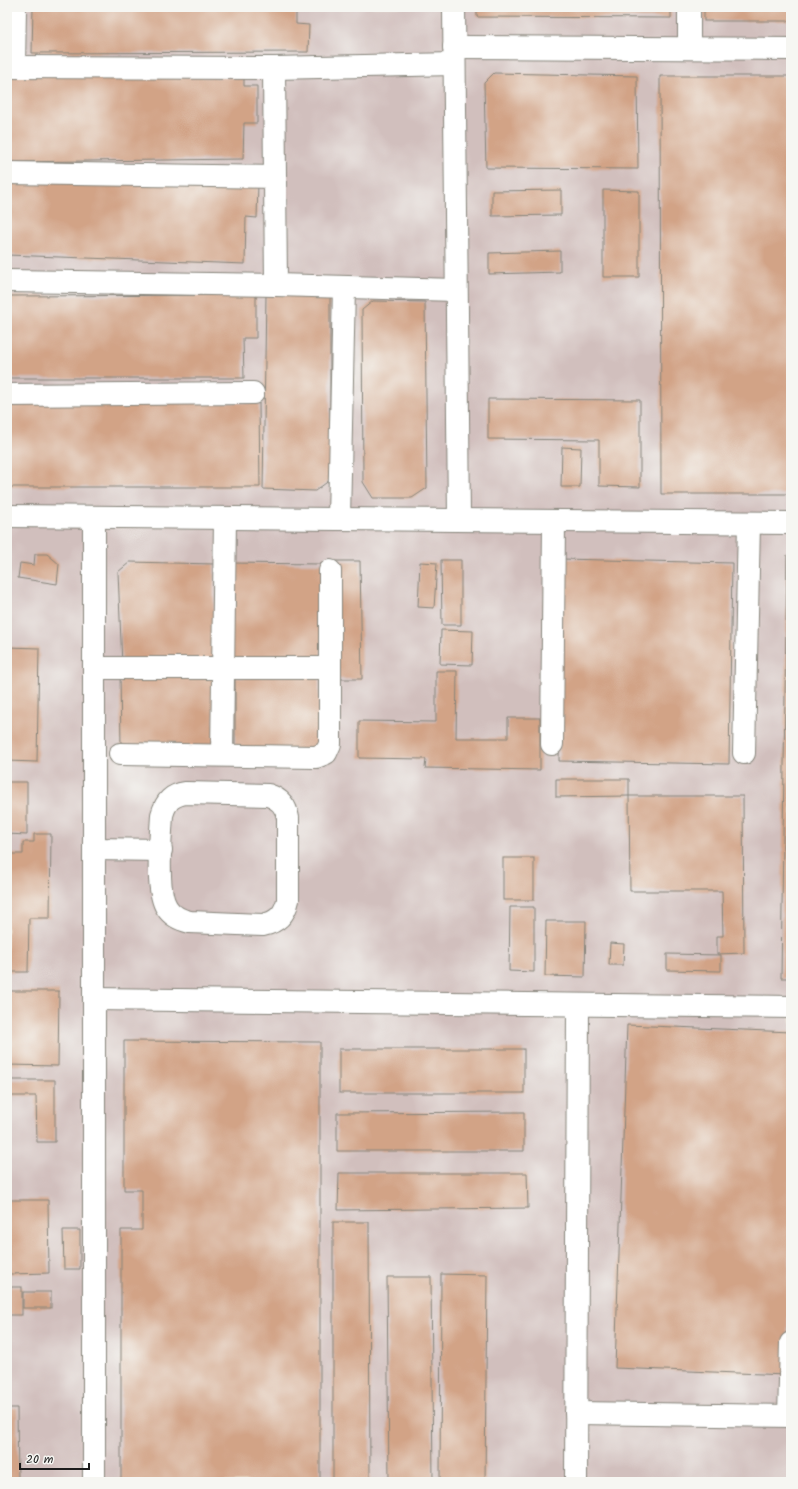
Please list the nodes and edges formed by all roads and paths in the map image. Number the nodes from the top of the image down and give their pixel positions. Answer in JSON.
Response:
{"nodes":[{"id":1,"x":15,"y":7,"type":"edge"},
{"id":2,"x":454,"y":7,"type":"edge"},
{"id":3,"x":689,"y":7,"type":"edge"},
{"id":4,"x":689,"y":48,"type":"junction"},
{"id":5,"x":791,"y":49,"type":"edge"},
{"id":6,"x":454,"y":56,"type":"junction"},
{"id":7,"x":11,"y":67,"type":"edge"},
{"id":8,"x":274,"y":68,"type":"junction"},
{"id":9,"x":7,"y":173,"type":"edge"},
{"id":10,"x":275,"y":177,"type":"junction"},
{"id":11,"x":7,"y":281,"type":"edge"},
{"id":12,"x":276,"y":285,"type":"junction"},
{"id":13,"x":344,"y":287,"type":"junction"},
{"id":14,"x":456,"y":290,"type":"junction"},
{"id":15,"x":253,"y":394,"type":"dead end"},
{"id":16,"x":7,"y":395,"type":"edge"},
{"id":17,"x":7,"y":516,"type":"edge"},
{"id":18,"x":94,"y":517,"type":"junction"},
{"id":19,"x":225,"y":518,"type":"junction"},
{"id":20,"x":339,"y":519,"type":"junction"},
{"id":21,"x":459,"y":520,"type":"junction"},
{"id":22,"x":554,"y":521,"type":"junction"},
{"id":23,"x":749,"y":523,"type":"junction"},
{"id":24,"x":791,"y":523,"type":"edge"},
{"id":25,"x":330,"y":571,"type":"dead end"},
{"id":26,"x":94,"y":668,"type":"junction"},
{"id":27,"x":224,"y":668,"type":"junction"},
{"id":28,"x":330,"y":668,"type":"junction"},
{"id":29,"x":552,"y":744,"type":"dead end"},
{"id":30,"x":744,"y":753,"type":"dead end"},
{"id":31,"x":120,"y":754,"type":"dead end"},
{"id":32,"x":222,"y":755,"type":"junction"},
{"id":33,"x":94,"y":849,"type":"junction"},
{"id":34,"x":161,"y":850,"type":"junction"},
{"id":35,"x":94,"y":999,"type":"junction"},
{"id":36,"x":578,"y":1005,"type":"junction"},
{"id":37,"x":791,"y":1007,"type":"edge"},
{"id":38,"x":791,"y":1343,"type":"edge"},
{"id":39,"x":576,"y":1414,"type":"junction"},
{"id":40,"x":790,"y":1416,"type":"edge"},
{"id":41,"x":94,"y":1482,"type":"edge"},
{"id":42,"x":576,"y":1482,"type":"edge"}],
"edges":[{"from":1,"to":7,"type":"street"},
{"from":2,"to":6,"type":"street"},
{"from":3,"to":4,"type":"street"},
{"from":4,"to":5,"type":"street"},
{"from":4,"to":6,"type":"street"},
{"from":6,"to":8,"type":"street"},
{"from":6,"to":14,"type":"street"},
{"from":7,"to":8,"type":"street"},
{"from":8,"to":10,"type":"street"},
{"from":9,"to":10,"type":"street"},
{"from":10,"to":12,"type":"street"},
{"from":11,"to":12,"type":"street"},
{"from":12,"to":13,"type":"street"},
{"from":13,"to":14,"type":"street"},
{"from":13,"to":20,"type":"street"},
{"from":14,"to":21,"type":"street"},
{"from":15,"to":16,"type":"street"},
{"from":17,"to":18,"type":"street"},
{"from":18,"to":19,"type":"street"},
{"from":18,"to":26,"type":"street"},
{"from":19,"to":20,"type":"street"},
{"from":19,"to":27,"type":"street"},
{"from":20,"to":21,"type":"street"},
{"from":21,"to":22,"type":"street"},
{"from":22,"to":23,"type":"street"},
{"from":22,"to":29,"type":"street"},
{"from":23,"to":24,"type":"street"},
{"from":23,"to":30,"type":"street"},
{"from":25,"to":28,"type":"street"},
{"from":26,"to":27,"type":"street"},
{"from":26,"to":33,"type":"street"},
{"from":27,"to":28,"type":"street"},
{"from":27,"to":32,"type":"street"},
{"from":28,"to":32,"type":"street"},
{"from":31,"to":32,"type":"street"},
{"from":33,"to":34,"type":"street"},
{"from":33,"to":35,"type":"street"},
{"from":34,"to":34,"type":"street"},
{"from":35,"to":36,"type":"street"},
{"from":35,"to":41,"type":"street"},
{"from":36,"to":37,"type":"street"},
{"from":36,"to":39,"type":"street"},
{"from":38,"to":40,"type":"street"},
{"from":39,"to":40,"type":"street"},
{"from":39,"to":42,"type":"street"}]}
